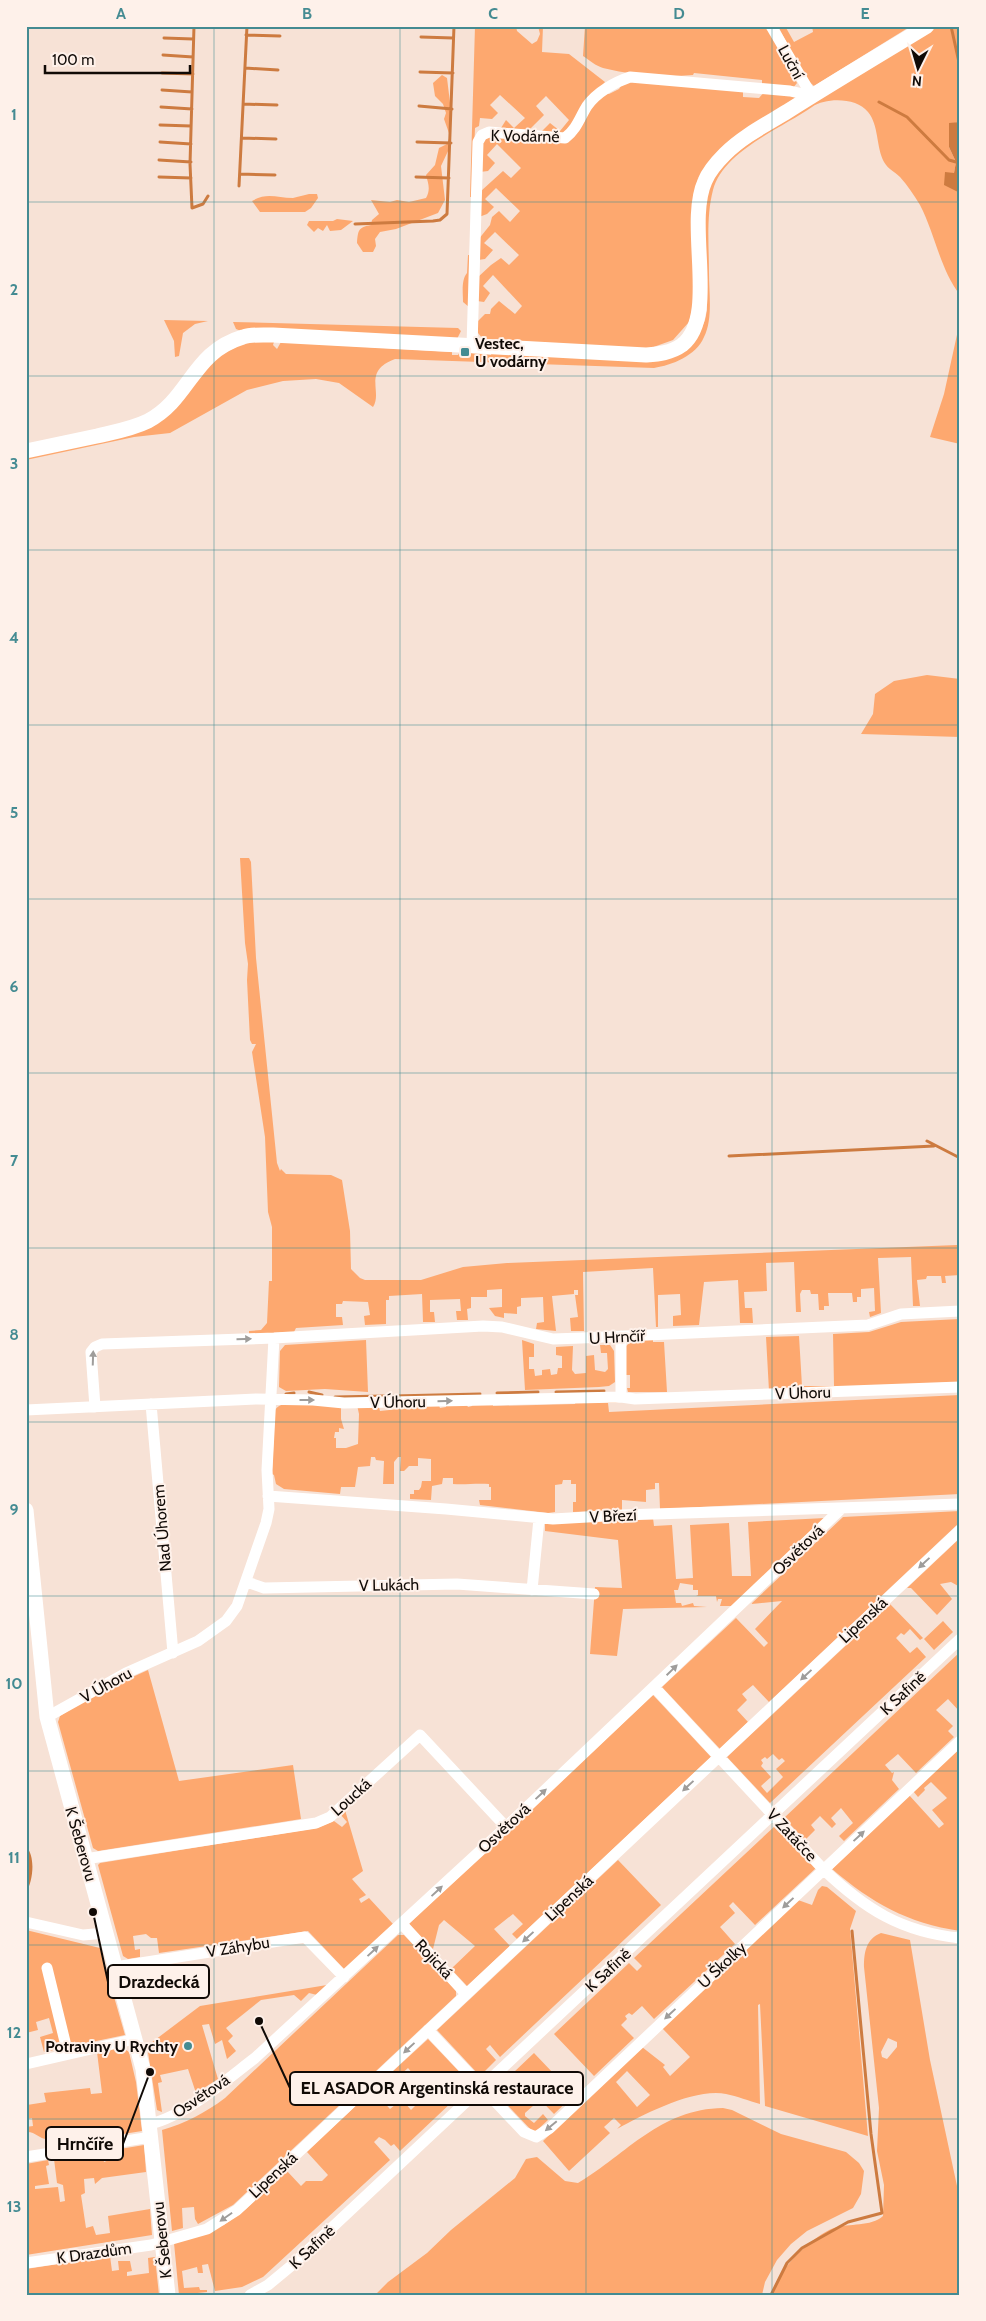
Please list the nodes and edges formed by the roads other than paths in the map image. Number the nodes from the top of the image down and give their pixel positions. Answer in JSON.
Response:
{"nodes":[{"id":1,"x":771,"y":26,"type":"edge"},
{"id":2,"x":927,"y":26,"type":"edge"},
{"id":3,"x":812,"y":96,"type":"junction"},
{"id":4,"x":472,"y":346,"type":"junction"},
{"id":5,"x":26,"y":451,"type":"edge"},
{"id":6,"x":960,"y":1311,"type":"edge"},
{"id":7,"x":621,"y":1336,"type":"junction"},
{"id":8,"x":274,"y":1338,"type":"junction"},
{"id":9,"x":960,"y":1387,"type":"edge"},
{"id":10,"x":621,"y":1397,"type":"junction"},
{"id":11,"x":271,"y":1400,"type":"junction"},
{"id":12,"x":151,"y":1404,"type":"junction"},
{"id":13,"x":95,"y":1407,"type":"junction"},
{"id":14,"x":26,"y":1410,"type":"edge"},
{"id":15,"x":268,"y":1496,"type":"junction"},
{"id":16,"x":960,"y":1504,"type":"edge"},
{"id":17,"x":840,"y":1509,"type":"junction"},
{"id":18,"x":26,"y":1510,"type":"edge"},
{"id":19,"x":539,"y":1519,"type":"junction"},
{"id":20,"x":960,"y":1530,"type":"edge"},
{"id":21,"x":247,"y":1582,"type":"junction"},
{"id":22,"x":532,"y":1590,"type":"junction"},
{"id":23,"x":594,"y":1594,"type":"dead end"},
{"id":24,"x":960,"y":1639,"type":"edge"},
{"id":25,"x":173,"y":1653,"type":"junction"},
{"id":26,"x":654,"y":1687,"type":"junction"},
{"id":27,"x":47,"y":1717,"type":"junction"},
{"id":28,"x":960,"y":1740,"type":"edge"},
{"id":29,"x":718,"y":1758,"type":"junction"},
{"id":30,"x":773,"y":1815,"type":"junction"},
{"id":31,"x":506,"y":1827,"type":"junction"},
{"id":32,"x":85,"y":1859,"type":"junction"},
{"id":33,"x":823,"y":1869,"type":"junction"},
{"id":34,"x":26,"y":1922,"type":"edge"},
{"id":35,"x":402,"y":1924,"type":"junction"},
{"id":36,"x":106,"y":1933,"type":"junction"},
{"id":37,"x":960,"y":1938,"type":"edge"},
{"id":38,"x":115,"y":1967,"type":"junction"},
{"id":39,"x":47,"y":1968,"type":"dead end"},
{"id":40,"x":344,"y":1977,"type":"junction"},
{"id":41,"x":466,"y":1994,"type":"junction"},
{"id":42,"x":428,"y":2030,"type":"junction"},
{"id":43,"x":135,"y":2038,"type":"junction"},
{"id":44,"x":68,"y":2054,"type":"junction"},
{"id":45,"x":26,"y":2064,"type":"edge"},
{"id":46,"x":484,"y":2087,"type":"junction"},
{"id":47,"x":151,"y":2131,"type":"junction"},
{"id":48,"x":26,"y":2157,"type":"edge"},
{"id":49,"x":162,"y":2240,"type":"junction"},
{"id":50,"x":26,"y":2263,"type":"edge"},
{"id":51,"x":168,"y":2295,"type":"edge"},
{"id":52,"x":250,"y":2295,"type":"edge"}],
"edges":[{"from":1,"to":3,"type":"street","name":"Luční"},
{"from":2,"to":3,"type":"street"},
{"from":3,"to":4,"type":"street"},
{"from":3,"to":4,"type":"street","name":"K Vodárně"},
{"from":4,"to":5,"type":"street"},
{"from":6,"to":7,"type":"street","name":"U Hrnčíř"},
{"from":7,"to":8,"type":"street","name":"U Hrnčíř"},
{"from":7,"to":10,"type":"street"},
{"from":8,"to":11,"type":"street"},
{"from":13,"to":8,"type":"street","name":"U Hrnčíř","one_way":true},
{"from":9,"to":10,"type":"street","name":"V Úhoru"},
{"from":11,"to":10,"type":"street","name":"V Úhoru","one_way":true},
{"from":11,"to":12,"type":"street"},
{"from":11,"to":15,"type":"street","name":"V Úhoru"},
{"from":12,"to":13,"type":"street"},
{"from":12,"to":25,"type":"street","name":"Nad Úhorem"},
{"from":13,"to":14,"type":"street"},
{"from":15,"to":19,"type":"street","name":"V Březí"},
{"from":15,"to":21,"type":"street","name":"V Úhoru"},
{"from":16,"to":17,"type":"street","name":"V Březí"},
{"from":17,"to":19,"type":"street","name":"V Březí"},
{"from":26,"to":17,"type":"street","name":"Osvětová","one_way":true},
{"from":18,"to":27,"type":"street","name":"K Šeberovu"},
{"from":19,"to":22,"type":"street"},
{"from":20,"to":29,"type":"street","name":"Lipenská","one_way":true},
{"from":21,"to":22,"type":"street","name":"V Lukách"},
{"from":21,"to":25,"type":"street","name":"V Úhoru"},
{"from":22,"to":23,"type":"street","name":"V Lukách"},
{"from":24,"to":30,"type":"street","name":"K Safině"},
{"from":25,"to":27,"type":"street","name":"V Úhoru"},
{"from":26,"to":29,"type":"street","name":"V Zatáčce"},
{"from":31,"to":26,"type":"street","name":"Osvětová","one_way":true},
{"from":27,"to":32,"type":"street","name":"K Šeberovu"},
{"from":33,"to":28,"type":"street","name":"U Školky","one_way":true},
{"from":29,"to":30,"type":"street","name":"V Zatáčce"},
{"from":29,"to":41,"type":"street","name":"Lipenská","one_way":true},
{"from":30,"to":33,"type":"street","name":"V Zatáčce"},
{"from":30,"to":46,"type":"street","name":"K Safině"},
{"from":31,"to":32,"type":"street","name":"Loucká"},
{"from":35,"to":31,"type":"street","name":"Osvětová","one_way":true},
{"from":32,"to":36,"type":"street","name":"K Šeberovu"},
{"from":33,"to":37,"type":"street","name":"V Zatáčce"},
{"from":33,"to":46,"type":"street","name":"U Školky","one_way":true},
{"from":34,"to":36,"type":"street"},
{"from":40,"to":35,"type":"street","name":"Osvětová","one_way":true},
{"from":35,"to":41,"type":"street","name":"Rojická"},
{"from":36,"to":38,"type":"street","name":"K Šeberovu"},
{"from":38,"to":40,"type":"street","name":"V Záhybu"},
{"from":38,"to":43,"type":"street","name":"K Šeberovu"},
{"from":39,"to":44,"type":"street"},
{"from":40,"to":47,"type":"street","name":"Osvětová"},
{"from":41,"to":42,"type":"street","name":"Lipenská"},
{"from":42,"to":46,"type":"street"},
{"from":42,"to":49,"type":"street","name":"Lipenská","one_way":true},
{"from":43,"to":44,"type":"street"},
{"from":43,"to":47,"type":"street","name":"K Šeberovu"},
{"from":44,"to":45,"type":"street"},
{"from":46,"to":52,"type":"street","name":"K Safině"},
{"from":47,"to":48,"type":"street","name":"Osvětová"},
{"from":47,"to":49,"type":"street","name":"K Šeberovu"},
{"from":49,"to":50,"type":"street","name":"K Drazdům"},
{"from":49,"to":51,"type":"street","name":"K Šeberovu"}]}
